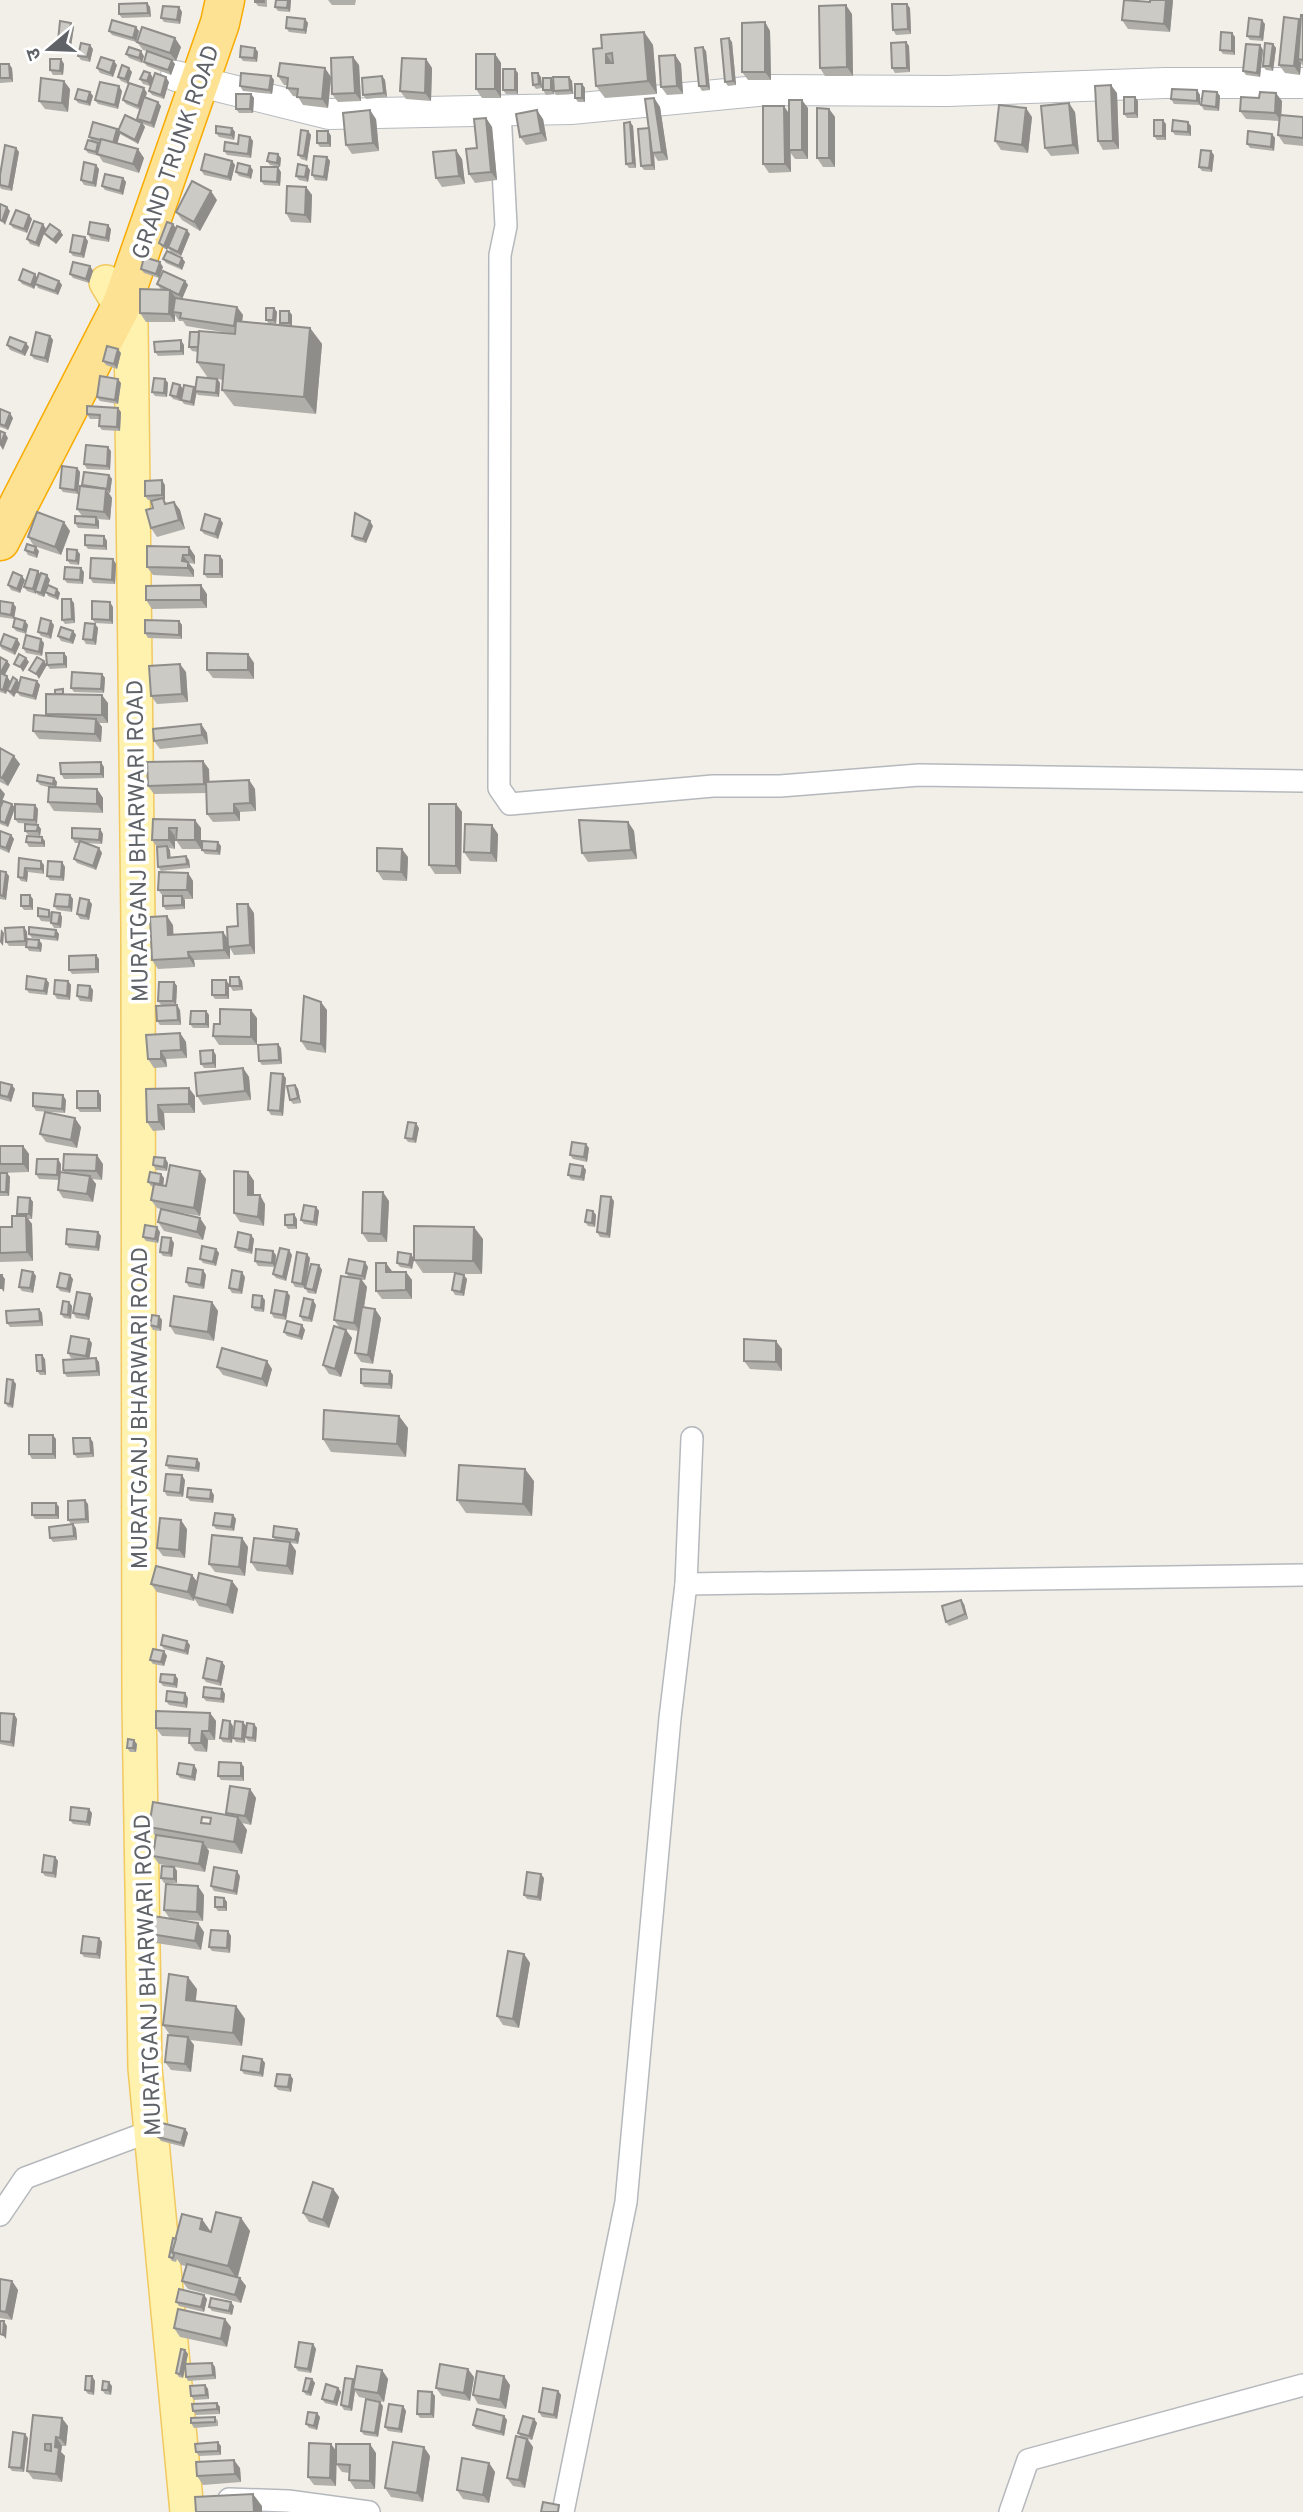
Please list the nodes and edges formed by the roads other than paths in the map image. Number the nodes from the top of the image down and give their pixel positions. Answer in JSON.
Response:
{"nodes":[{"id":1,"x":201,"y":0,"type":"edge"},
{"id":2,"x":225,"y":0,"type":"edge"},
{"id":3,"x":188,"y":79,"type":"junction"},
{"id":4,"x":1303,"y":83,"type":"edge"},
{"id":5,"x":500,"y":111,"type":"junction"},
{"id":6,"x":109,"y":294,"type":"junction"},
{"id":7,"x":0,"y":489,"type":"edge"},
{"id":8,"x":0,"y":541,"type":"edge"},
{"id":9,"x":1303,"y":781,"type":"edge"},
{"id":10,"x":692,"y":1438,"type":"dead end"},
{"id":11,"x":1303,"y":1575,"type":"edge"},
{"id":12,"x":686,"y":1584,"type":"junction"},
{"id":13,"x":151,"y":2131,"type":"junction"},
{"id":14,"x":0,"y":2215,"type":"edge"},
{"id":15,"x":1303,"y":2385,"type":"edge"},
{"id":16,"x":186,"y":2505,"type":"edge"},
{"id":17,"x":369,"y":2512,"type":"edge"},
{"id":18,"x":563,"y":2512,"type":"edge"},
{"id":19,"x":1010,"y":2512,"type":"edge"}],
"edges":[{"from":1,"to":3,"type":"highway","name":"GRAND TRUNK ROAD"},
{"from":2,"to":3,"type":"highway","name":"GRAND TRUNK ROAD"},
{"from":3,"to":5,"type":"street"},
{"from":3,"to":6,"type":"highway","name":"GRAND TRUNK ROAD"},
{"from":4,"to":5,"type":"street"},
{"from":5,"to":9,"type":"street"},
{"from":6,"to":7,"type":"highway"},
{"from":6,"to":8,"type":"highway"},
{"from":6,"to":13,"type":"main road","name":"MURATGANJ BHARWARI ROAD"},
{"from":10,"to":12,"type":"street"},
{"from":11,"to":12,"type":"street"},
{"from":12,"to":18,"type":"street"},
{"from":13,"to":14,"type":"street"},
{"from":13,"to":16,"type":"main road","name":"MURATGANJ BHARWARI ROAD"},
{"from":15,"to":19,"type":"street"},
{"from":16,"to":17,"type":"street"}]}
